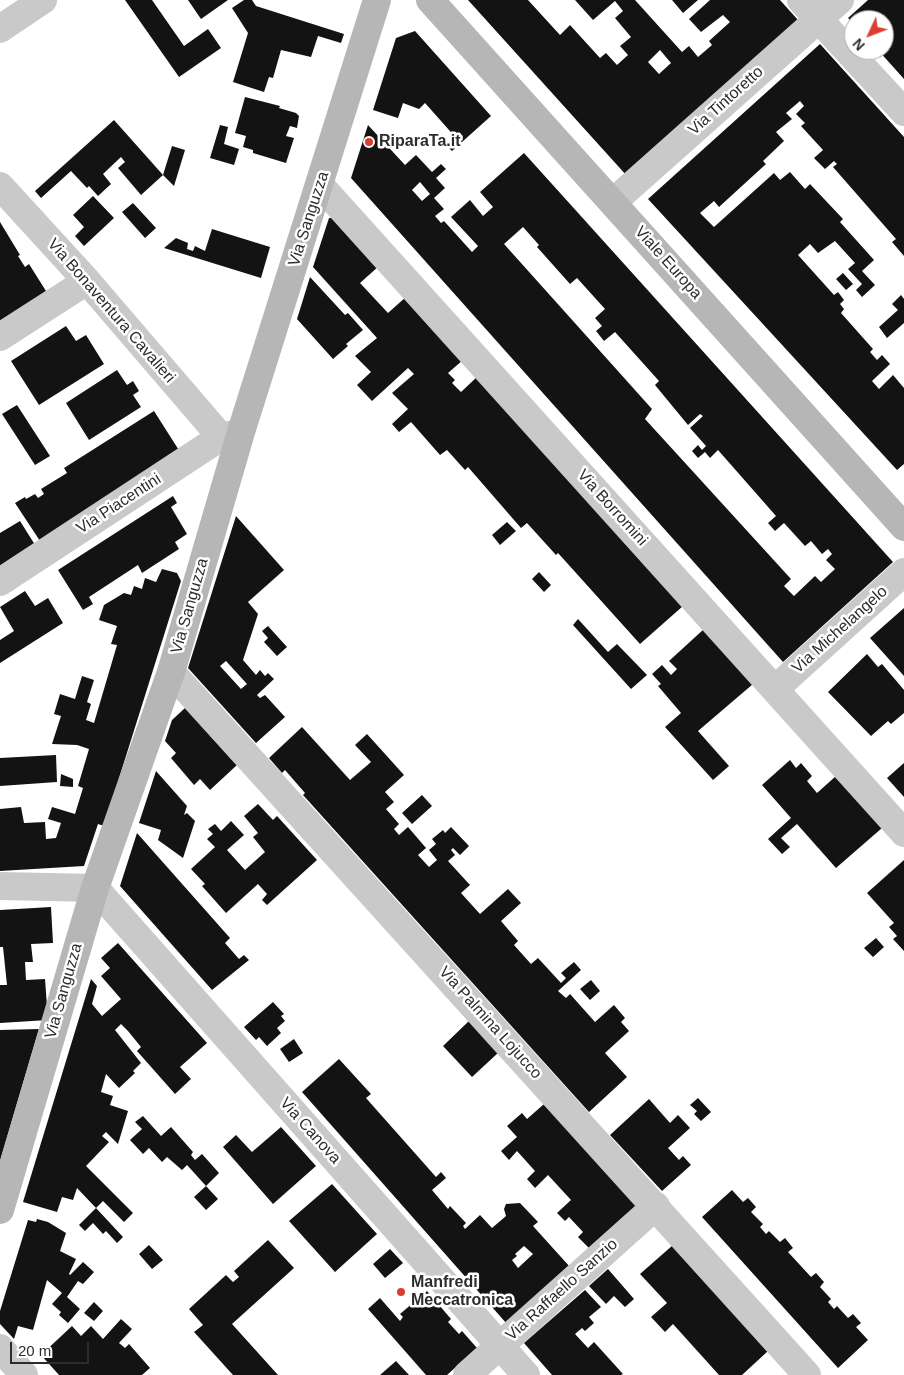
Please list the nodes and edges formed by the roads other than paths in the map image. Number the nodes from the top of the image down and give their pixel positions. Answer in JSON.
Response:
{"nodes":[{"id":1,"x":43,"y":0,"type":"edge"},
{"id":2,"x":376,"y":0,"type":"edge"},
{"id":3,"x":430,"y":0,"type":"edge"},
{"id":4,"x":840,"y":0,"type":"edge"},
{"id":5,"x":810,"y":9,"type":"edge"},
{"id":6,"x":0,"y":28,"type":"edge"},
{"id":7,"x":904,"y":112,"type":"edge"},
{"id":8,"x":320,"y":185,"type":"junction"},
{"id":9,"x":1,"y":188,"type":"edge"},
{"id":10,"x":613,"y":202,"type":"junction"},
{"id":11,"x":87,"y":282,"type":"junction"},
{"id":12,"x":0,"y":338,"type":"edge"},
{"id":13,"x":231,"y":434,"type":"junction"},
{"id":14,"x":904,"y":527,"type":"edge"},
{"id":15,"x":904,"y":572,"type":"edge"},
{"id":16,"x":0,"y":582,"type":"edge"},
{"id":17,"x":171,"y":672,"type":"junction"},
{"id":18,"x":775,"y":688,"type":"junction"},
{"id":19,"x":904,"y":833,"type":"edge"},
{"id":20,"x":0,"y":886,"type":"edge"},
{"id":21,"x":95,"y":888,"type":"junction"},
{"id":22,"x":656,"y":1206,"type":"junction"},
{"id":23,"x":0,"y":1210,"type":"edge"},
{"id":24,"x":501,"y":1346,"type":"junction"},
{"id":25,"x":0,"y":1348,"type":"edge"},
{"id":26,"x":24,"y":1375,"type":"edge"},
{"id":27,"x":467,"y":1375,"type":"edge"},
{"id":28,"x":526,"y":1375,"type":"edge"},
{"id":29,"x":807,"y":1375,"type":"edge"}],
"edges":[{"from":1,"to":6,"type":"street"},
{"from":2,"to":8,"type":"street","name":"Via Sanguzza"},
{"from":3,"to":10,"type":"street","name":"Viale Europa"},
{"from":4,"to":5,"type":"street","name":"Via Tintoretto"},
{"from":5,"to":7,"type":"street"},
{"from":5,"to":10,"type":"street","name":"Via Tintoretto"},
{"from":8,"to":13,"type":"street","name":"Via Sanguzza"},
{"from":8,"to":18,"type":"street","name":"Via Borromini"},
{"from":9,"to":11,"type":"street","name":"Via Bonaventura Cavalieri"},
{"from":10,"to":14,"type":"street","name":"Viale Europa"},
{"from":11,"to":12,"type":"street"},
{"from":11,"to":13,"type":"street","name":"Via Bonaventura Cavalieri"},
{"from":13,"to":16,"type":"street","name":"Via Piacentini"},
{"from":13,"to":17,"type":"street","name":"Via Sanguzza"},
{"from":15,"to":18,"type":"street","name":"Via Michelangelo"},
{"from":17,"to":21,"type":"street","name":"Via Sanguzza"},
{"from":17,"to":22,"type":"street","name":"Via Palmina Lojucco"},
{"from":18,"to":19,"type":"street","name":"Via Borromini"},
{"from":20,"to":21,"type":"street"},
{"from":21,"to":23,"type":"street","name":"Via Sanguzza"},
{"from":21,"to":24,"type":"street","name":"Via Canova"},
{"from":22,"to":24,"type":"street","name":"Via Raffaello Sanzio"},
{"from":22,"to":29,"type":"street","name":"Via Palmina Lojucco"},
{"from":24,"to":27,"type":"street","name":"Via Raffaello Sanzio"},
{"from":24,"to":28,"type":"street","name":"Via Canova"},
{"from":25,"to":26,"type":"street"}]}
